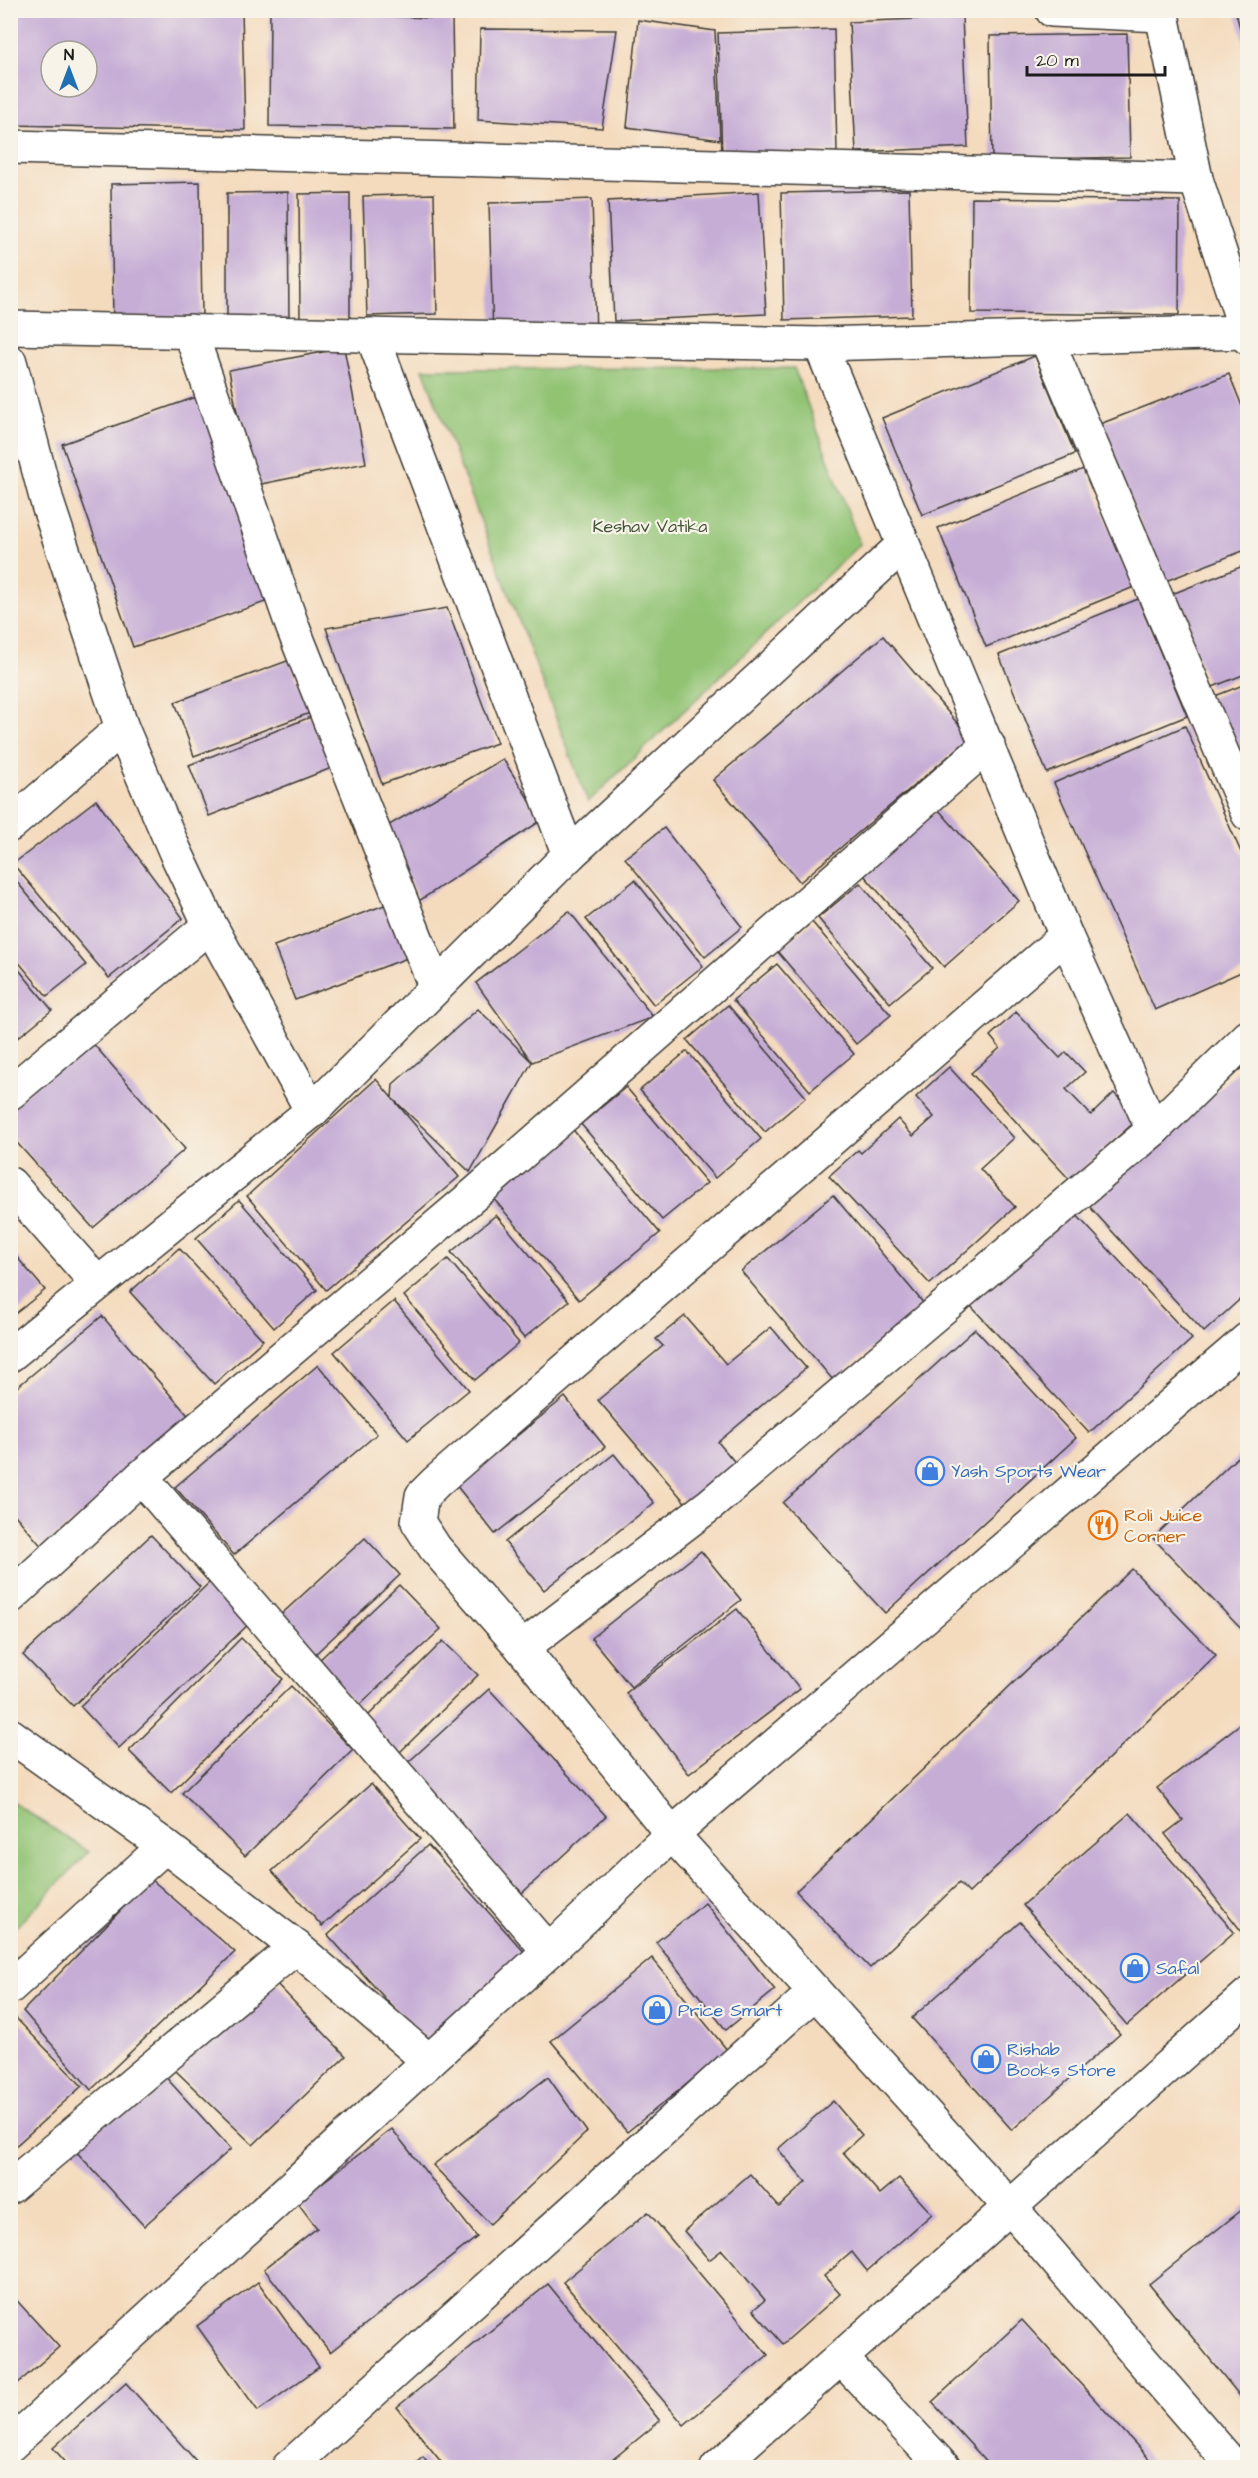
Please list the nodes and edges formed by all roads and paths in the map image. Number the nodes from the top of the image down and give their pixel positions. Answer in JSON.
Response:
{"nodes":[{"id":1,"x":1052,"y":10,"type":"edge"},
{"id":2,"x":1161,"y":13,"type":"edge"},
{"id":3,"x":10,"y":147,"type":"edge"},
{"id":4,"x":1196,"y":179,"type":"junction"},
{"id":5,"x":10,"y":328,"type":"edge"},
{"id":6,"x":190,"y":331,"type":"junction"},
{"id":7,"x":372,"y":335,"type":"junction"},
{"id":8,"x":1246,"y":335,"type":"edge"},
{"id":9,"x":1047,"y":340,"type":"junction"},
{"id":10,"x":820,"y":344,"type":"junction"},
{"id":11,"x":10,"y":362,"type":"edge"},
{"id":12,"x":903,"y":545,"type":"junction"},
{"id":13,"x":122,"y":728,"type":"junction"},
{"id":14,"x":988,"y":745,"type":"junction"},
{"id":15,"x":1248,"y":814,"type":"edge"},
{"id":16,"x":10,"y":825,"type":"edge"},
{"id":17,"x":569,"y":855,"type":"junction"},
{"id":18,"x":210,"y":925,"type":"junction"},
{"id":19,"x":1066,"y":936,"type":"junction"},
{"id":20,"x":435,"y":986,"type":"junction"},
{"id":21,"x":1248,"y":1037,"type":"edge"},
{"id":22,"x":10,"y":1093,"type":"edge"},
{"id":23,"x":312,"y":1111,"type":"junction"},
{"id":24,"x":1153,"y":1130,"type":"junction"},
{"id":25,"x":10,"y":1184,"type":"edge"},
{"id":26,"x":97,"y":1283,"type":"junction"},
{"id":27,"x":1248,"y":1339,"type":"edge"},
{"id":28,"x":10,"y":1355,"type":"edge"},
{"id":29,"x":141,"y":1477,"type":"junction"},
{"id":30,"x":10,"y":1597,"type":"edge"},
{"id":31,"x":522,"y":1648,"type":"junction"},
{"id":32,"x":10,"y":1735,"type":"edge"},
{"id":33,"x":672,"y":1834,"type":"junction"},
{"id":34,"x":165,"y":1846,"type":"junction"},
{"id":35,"x":296,"y":1947,"type":"junction"},
{"id":36,"x":549,"y":1951,"type":"junction"},
{"id":37,"x":10,"y":1987,"type":"edge"},
{"id":38,"x":815,"y":1992,"type":"junction"},
{"id":39,"x":1248,"y":1995,"type":"edge"},
{"id":40,"x":429,"y":2061,"type":"junction"},
{"id":41,"x":10,"y":2187,"type":"edge"},
{"id":42,"x":1010,"y":2206,"type":"junction"},
{"id":43,"x":841,"y":2358,"type":"junction"},
{"id":44,"x":10,"y":2445,"type":"edge"},
{"id":45,"x":288,"y":2468,"type":"edge"},
{"id":46,"x":717,"y":2468,"type":"edge"},
{"id":47,"x":945,"y":2468,"type":"edge"},
{"id":48,"x":1235,"y":2468,"type":"edge"}],
"edges":[{"from":1,"to":2,"type":"street"},
{"from":2,"to":4,"type":"street"},
{"from":3,"to":4,"type":"street"},
{"from":4,"to":8,"type":"street"},
{"from":5,"to":6,"type":"street"},
{"from":6,"to":7,"type":"street"},
{"from":6,"to":20,"type":"street"},
{"from":7,"to":10,"type":"street"},
{"from":7,"to":17,"type":"street"},
{"from":8,"to":9,"type":"street"},
{"from":9,"to":10,"type":"street"},
{"from":9,"to":15,"type":"street"},
{"from":10,"to":12,"type":"street"},
{"from":11,"to":13,"type":"street"},
{"from":12,"to":14,"type":"street"},
{"from":12,"to":17,"type":"street"},
{"from":13,"to":16,"type":"street"},
{"from":13,"to":18,"type":"street"},
{"from":14,"to":19,"type":"street"},
{"from":14,"to":29,"type":"street"},
{"from":17,"to":20,"type":"street"},
{"from":18,"to":22,"type":"street"},
{"from":18,"to":23,"type":"street"},
{"from":19,"to":24,"type":"street"},
{"from":19,"to":31,"type":"street"},
{"from":20,"to":23,"type":"street"},
{"from":21,"to":24,"type":"street"},
{"from":23,"to":26,"type":"street"},
{"from":24,"to":31,"type":"street"},
{"from":25,"to":26,"type":"street"},
{"from":26,"to":28,"type":"street"},
{"from":27,"to":33,"type":"street"},
{"from":29,"to":30,"type":"street"},
{"from":29,"to":36,"type":"street"},
{"from":31,"to":33,"type":"street"},
{"from":32,"to":34,"type":"street"},
{"from":33,"to":36,"type":"street"},
{"from":33,"to":38,"type":"street"},
{"from":34,"to":35,"type":"street"},
{"from":34,"to":37,"type":"street"},
{"from":35,"to":40,"type":"street"},
{"from":35,"to":41,"type":"street"},
{"from":36,"to":40,"type":"street"},
{"from":38,"to":42,"type":"street"},
{"from":38,"to":45,"type":"street"},
{"from":39,"to":42,"type":"street"},
{"from":40,"to":44,"type":"street"},
{"from":42,"to":43,"type":"street"},
{"from":42,"to":48,"type":"street"},
{"from":43,"to":46,"type":"street"},
{"from":43,"to":47,"type":"street"}]}
